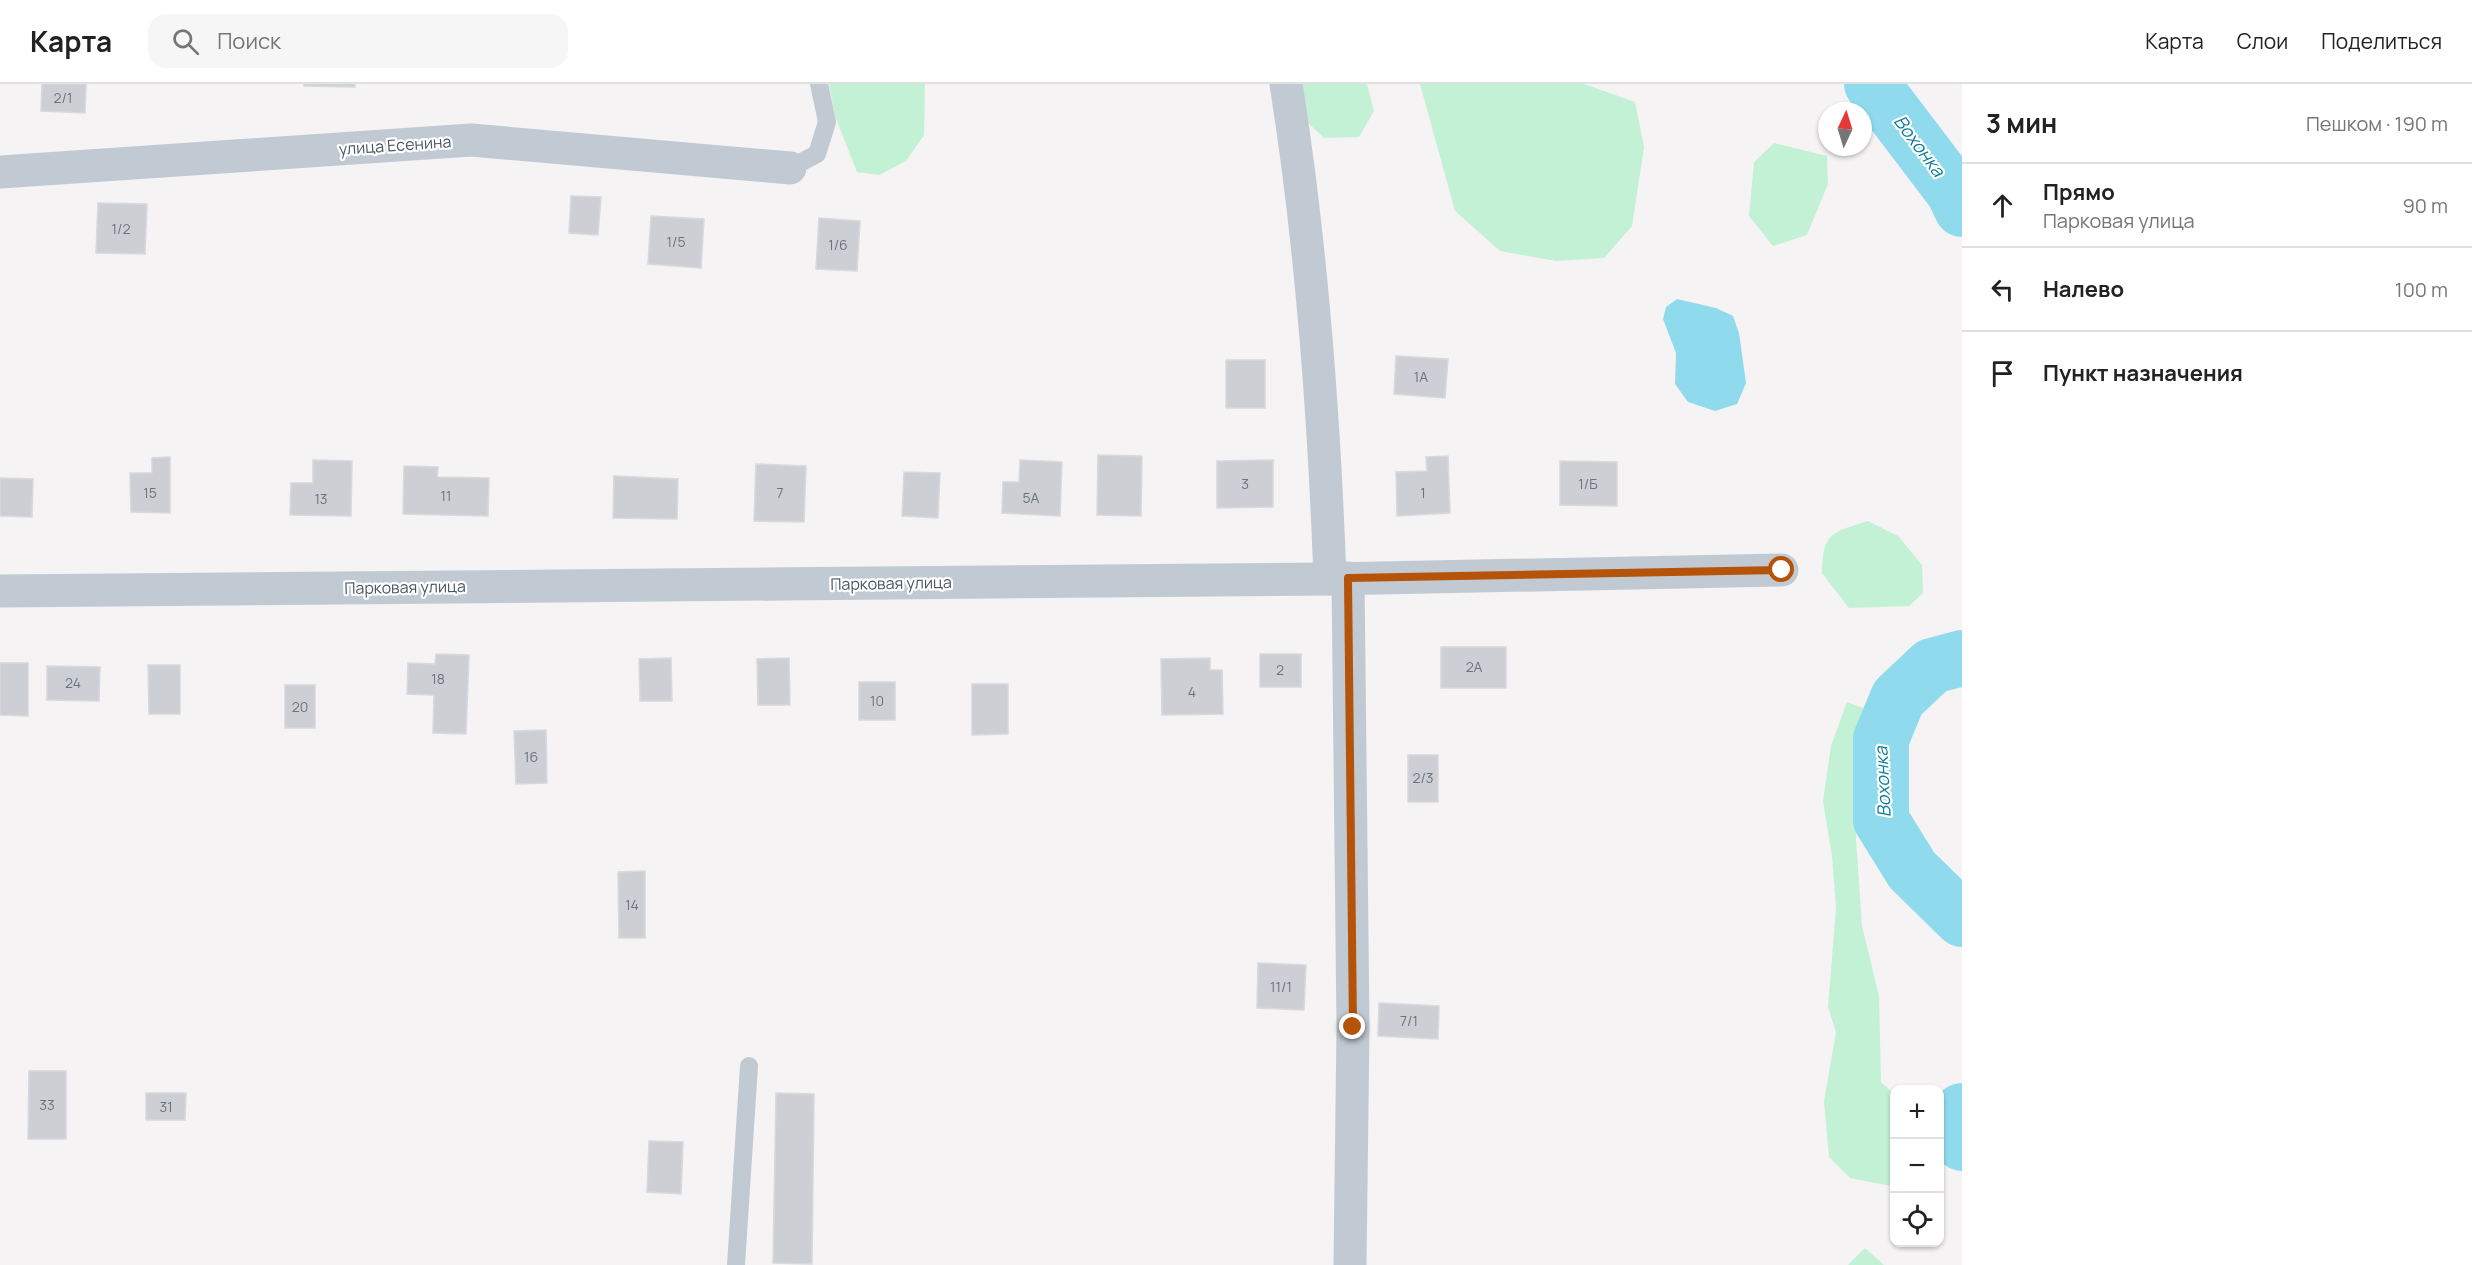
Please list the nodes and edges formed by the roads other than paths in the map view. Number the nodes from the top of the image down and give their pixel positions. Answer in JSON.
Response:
{"nodes":[{"id":1,"x":819,"y":84,"type":"edge"},
{"id":2,"x":1286,"y":84,"type":"edge"},
{"id":3,"x":790,"y":168,"type":"joint"},
{"id":4,"x":0,"y":172,"type":"edge"},
{"id":5,"x":1782,"y":570,"type":"dead end"},
{"id":6,"x":1339,"y":578,"type":"junction"},
{"id":7,"x":0,"y":591,"type":"edge"},
{"id":8,"x":749,"y":1066,"type":"dead end"},
{"id":9,"x":736,"y":1265,"type":"edge"},
{"id":10,"x":1350,"y":1265,"type":"edge"}],
"edges":[{"from":1,"to":3,"type":"lane"},
{"from":2,"to":6,"type":"street"},
{"from":3,"to":4,"type":"street","name":"улица Есенина"},
{"from":5,"to":6,"type":"street","name":"Парковая улица"},
{"from":6,"to":7,"type":"street","name":"Парковая улица"},
{"from":6,"to":10,"type":"street"},
{"from":8,"to":9,"type":"lane"}]}
